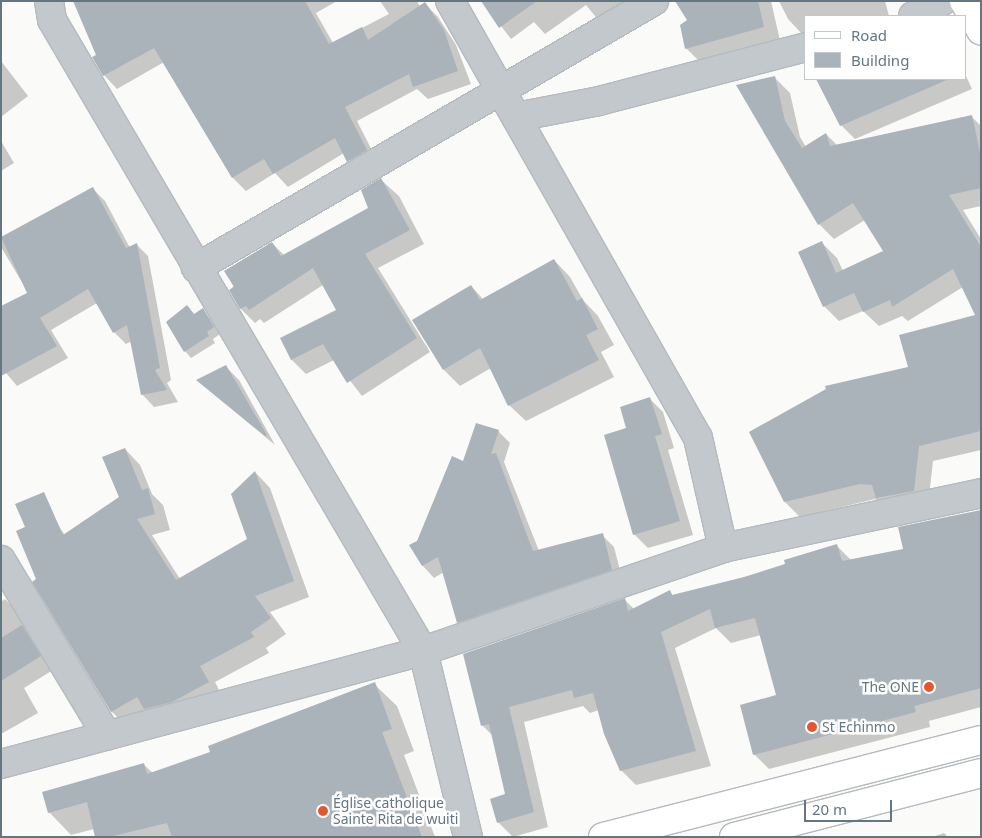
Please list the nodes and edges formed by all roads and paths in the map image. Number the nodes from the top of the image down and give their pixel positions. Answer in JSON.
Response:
{"nodes":[{"id":1,"x":49,"y":1,"type":"edge"},
{"id":2,"x":450,"y":1,"type":"edge"},
{"id":3,"x":654,"y":1,"type":"edge"},
{"id":4,"x":942,"y":1,"type":"edge"},
{"id":5,"x":964,"y":1,"type":"edge"},
{"id":6,"x":916,"y":15,"type":"edge"},
{"id":7,"x":981,"y":31,"type":"edge"},
{"id":8,"x":804,"y":48,"type":"edge"},
{"id":9,"x":502,"y":90,"type":"junction"},
{"id":10,"x":516,"y":117,"type":"junction"},
{"id":11,"x":196,"y":268,"type":"junction"},
{"id":12,"x":981,"y":493,"type":"edge"},
{"id":13,"x":723,"y":548,"type":"junction"},
{"id":14,"x":1,"y":560,"type":"edge"},
{"id":15,"x":423,"y":651,"type":"junction"},
{"id":16,"x":107,"y":736,"type":"junction"},
{"id":17,"x":981,"y":740,"type":"edge"},
{"id":18,"x":1,"y":764,"type":"edge"},
{"id":19,"x":981,"y":774,"type":"edge"},
{"id":20,"x":468,"y":837,"type":"edge"},
{"id":21,"x":603,"y":837,"type":"edge"},
{"id":22,"x":734,"y":837,"type":"edge"}],
"edges":[{"from":1,"to":11,"type":"street"},
{"from":2,"to":9,"type":"street"},
{"from":3,"to":9,"type":"street"},
{"from":4,"to":6,"type":"street"},
{"from":5,"to":7,"type":"main road"},
{"from":8,"to":10,"type":"street"},
{"from":9,"to":10,"type":"street"},
{"from":9,"to":11,"type":"street"},
{"from":10,"to":13,"type":"street"},
{"from":11,"to":15,"type":"street"},
{"from":12,"to":13,"type":"street"},
{"from":13,"to":15,"type":"street"},
{"from":14,"to":16,"type":"street"},
{"from":15,"to":16,"type":"street"},
{"from":15,"to":20,"type":"street"},
{"from":16,"to":18,"type":"street"},
{"from":17,"to":21,"type":"main road"},
{"from":19,"to":22,"type":"main road"}]}
